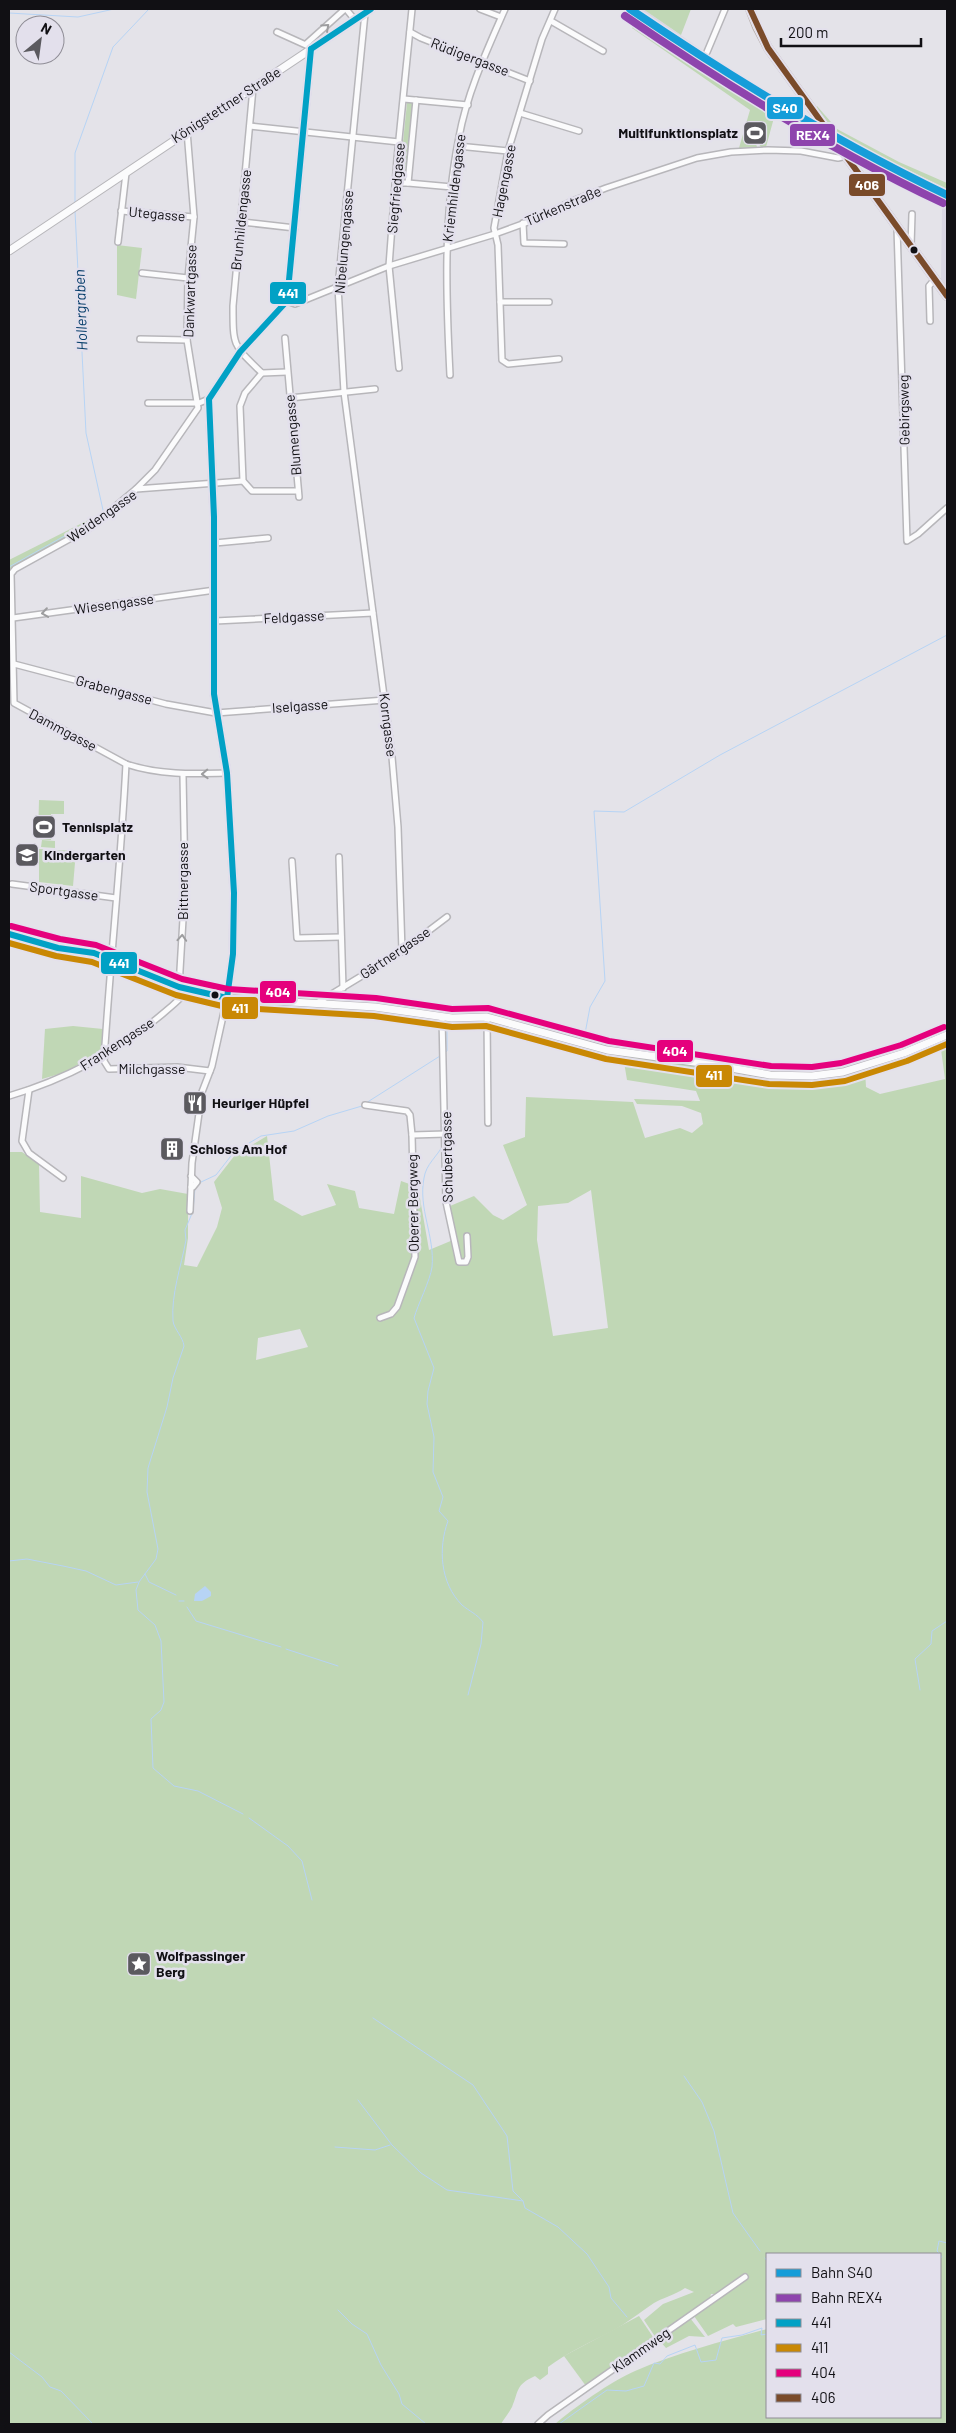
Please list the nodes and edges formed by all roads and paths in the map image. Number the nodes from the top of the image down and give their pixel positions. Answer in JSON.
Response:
{"nodes":[{"id":1,"x":345,"y":9,"type":"edge"},
{"id":2,"x":412,"y":9,"type":"edge"},
{"id":3,"x":480,"y":9,"type":"edge"},
{"id":4,"x":504,"y":9,"type":"edge"},
{"id":5,"x":555,"y":9,"type":"edge"},
{"id":6,"x":725,"y":9,"type":"edge"},
{"id":7,"x":750,"y":9,"type":"edge"},
{"id":8,"x":368,"y":11,"type":"edge"},
{"id":9,"x":501,"y":17,"type":"junction"},
{"id":10,"x":355,"y":20,"type":"junction"},
{"id":11,"x":551,"y":21,"type":"junction"},
{"id":12,"x":277,"y":32,"type":"dead end"},
{"id":13,"x":410,"y":32,"type":"junction"},
{"id":14,"x":309,"y":47,"type":"junction"},
{"id":15,"x":603,"y":51,"type":"dead end"},
{"id":16,"x":707,"y":52,"type":"dead end"},
{"id":17,"x":482,"y":63,"type":"junction"},
{"id":18,"x":530,"y":80,"type":"junction"},
{"id":19,"x":253,"y":88,"type":"junction"},
{"id":20,"x":404,"y":99,"type":"junction"},
{"id":21,"x":416,"y":100,"type":"junction"},
{"id":22,"x":468,"y":105,"type":"junction"},
{"id":23,"x":520,"y":114,"type":"junction"},
{"id":24,"x":250,"y":126,"type":"junction"},
{"id":25,"x":187,"y":131,"type":"junction"},
{"id":26,"x":304,"y":131,"type":"junction"},
{"id":27,"x":579,"y":131,"type":"dead end"},
{"id":28,"x":353,"y":137,"type":"junction"},
{"id":29,"x":399,"y":142,"type":"junction"},
{"id":30,"x":458,"y":146,"type":"junction"},
{"id":31,"x":508,"y":151,"type":"junction"},
{"id":32,"x":846,"y":156,"type":"junction"},
{"id":33,"x":126,"y":172,"type":"junction"},
{"id":34,"x":396,"y":182,"type":"junction"},
{"id":35,"x":408,"y":183,"type":"junction"},
{"id":36,"x":452,"y":187,"type":"junction"},
{"id":37,"x":121,"y":211,"type":"junction"},
{"id":38,"x":912,"y":214,"type":"dead end"},
{"id":39,"x":194,"y":217,"type":"junction"},
{"id":40,"x":242,"y":222,"type":"junction"},
{"id":41,"x":523,"y":223,"type":"junction"},
{"id":42,"x":897,"y":227,"type":"junction"},
{"id":43,"x":295,"y":228,"type":"junction"},
{"id":44,"x":495,"y":234,"type":"junction"},
{"id":45,"x":118,"y":242,"type":"dead end"},
{"id":46,"x":564,"y":244,"type":"dead end"},
{"id":47,"x":911,"y":246,"type":"junction"},
{"id":48,"x":448,"y":247,"type":"junction"},
{"id":49,"x":9,"y":251,"type":"edge"},
{"id":50,"x":389,"y":266,"type":"junction"},
{"id":51,"x":142,"y":273,"type":"dead end"},
{"id":52,"x":188,"y":278,"type":"junction"},
{"id":53,"x":935,"y":279,"type":"junction"},
{"id":54,"x":338,"y":287,"type":"junction"},
{"id":55,"x":947,"y":296,"type":"edge"},
{"id":56,"x":287,"y":301,"type":"junction"},
{"id":57,"x":500,"y":302,"type":"junction"},
{"id":58,"x":549,"y":302,"type":"dead end"},
{"id":59,"x":930,"y":321,"type":"dead end"},
{"id":60,"x":285,"y":338,"type":"dead end"},
{"id":61,"x":140,"y":339,"type":"dead end"},
{"id":62,"x":187,"y":340,"type":"junction"},
{"id":63,"x":240,"y":352,"type":"junction"},
{"id":64,"x":559,"y":359,"type":"dead end"},
{"id":65,"x":399,"y":368,"type":"dead end"},
{"id":66,"x":287,"y":372,"type":"junction"},
{"id":67,"x":262,"y":373,"type":"junction"},
{"id":68,"x":450,"y":375,"type":"dead end"},
{"id":69,"x":375,"y":390,"type":"dead end"},
{"id":70,"x":344,"y":392,"type":"junction"},
{"id":71,"x":290,"y":398,"type":"junction"},
{"id":72,"x":209,"y":399,"type":"junction"},
{"id":73,"x":148,"y":403,"type":"dead end"},
{"id":74,"x":199,"y":403,"type":"junction"},
{"id":75,"x":243,"y":481,"type":"junction"},
{"id":76,"x":212,"y":483,"type":"junction"},
{"id":77,"x":136,"y":489,"type":"junction"},
{"id":78,"x":298,"y":491,"type":"junction"},
{"id":79,"x":299,"y":497,"type":"dead end"},
{"id":80,"x":359,"y":500,"type":"joint"},
{"id":81,"x":947,"y":508,"type":"edge"},
{"id":82,"x":268,"y":538,"type":"dead end"},
{"id":83,"x":215,"y":543,"type":"junction"},
{"id":84,"x":11,"y":584,"type":"joint"},
{"id":85,"x":215,"y":590,"type":"junction"},
{"id":86,"x":372,"y":613,"type":"junction"},
{"id":87,"x":13,"y":618,"type":"junction"},
{"id":88,"x":215,"y":621,"type":"junction"},
{"id":89,"x":14,"y":664,"type":"junction"},
{"id":90,"x":385,"y":700,"type":"junction"},
{"id":91,"x":216,"y":713,"type":"junction"},
{"id":92,"x":126,"y":764,"type":"junction"},
{"id":93,"x":227,"y":773,"type":"junction"},
{"id":94,"x":183,"y":774,"type":"junction"},
{"id":95,"x":339,"y":857,"type":"dead end"},
{"id":96,"x":292,"y":861,"type":"dead end"},
{"id":97,"x":12,"y":884,"type":"dead end"},
{"id":98,"x":116,"y":898,"type":"junction"},
{"id":99,"x":447,"y":917,"type":"dead end"},
{"id":100,"x":9,"y":934,"type":"edge"},
{"id":101,"x":341,"y":937,"type":"junction"},
{"id":102,"x":402,"y":951,"type":"junction"},
{"id":103,"x":110,"y":960,"type":"junction"},
{"id":104,"x":179,"y":987,"type":"junction"},
{"id":105,"x":343,"y":988,"type":"junction"},
{"id":106,"x":190,"y":990,"type":"junction"},
{"id":107,"x":227,"y":998,"type":"junction"},
{"id":108,"x":316,"y":1004,"type":"junction"},
{"id":109,"x":442,"y":1018,"type":"junction"},
{"id":110,"x":487,"y":1021,"type":"junction"},
{"id":111,"x":947,"y":1036,"type":"edge"},
{"id":112,"x":105,"y":1055,"type":"junction"},
{"id":113,"x":210,"y":1071,"type":"junction"},
{"id":114,"x":29,"y":1090,"type":"junction"},
{"id":115,"x":9,"y":1096,"type":"edge"},
{"id":116,"x":365,"y":1105,"type":"dead end"},
{"id":117,"x":488,"y":1123,"type":"dead end"},
{"id":118,"x":445,"y":1134,"type":"junction"},
{"id":119,"x":412,"y":1135,"type":"junction"},
{"id":120,"x":63,"y":1178,"type":"dead end"},
{"id":121,"x":190,"y":1211,"type":"dead end"},
{"id":122,"x":467,"y":1236,"type":"dead end"},
{"id":123,"x":380,"y":1318,"type":"dead end"},
{"id":124,"x":745,"y":2277,"type":"dead end"},
{"id":125,"x":538,"y":2424,"type":"edge"}],
"edges":[{"from":1,"to":10,"type":"street"},
{"from":14,"to":1,"type":"street","one_way":true},
{"from":2,"to":13,"type":"street","name":"Siegfriedgasse"},
{"from":3,"to":9,"type":"street"},
{"from":4,"to":9,"type":"street","name":"Kriemhildengasse"},
{"from":5,"to":11,"type":"street","name":"Hagengasse"},
{"from":6,"to":16,"type":"street"},
{"from":7,"to":32,"type":"main road"},
{"from":8,"to":10,"type":"street","name":"Königstettner Straße"},
{"from":8,"to":28,"type":"street","name":"Nibelungengasse"},
{"from":9,"to":17,"type":"street","name":"Kriemhildengasse"},
{"from":10,"to":14,"type":"street","name":"Königstettner Straße"},
{"from":11,"to":15,"type":"street"},
{"from":11,"to":18,"type":"street","name":"Hagengasse"},
{"from":12,"to":14,"type":"street"},
{"from":13,"to":17,"type":"street","name":"Rüdigergasse"},
{"from":13,"to":20,"type":"street","name":"Siegfriedgasse"},
{"from":14,"to":19,"type":"street","name":"Königstettner Straße"},
{"from":14,"to":26,"type":"street"},
{"from":17,"to":18,"type":"street","name":"Rüdigergasse"},
{"from":17,"to":22,"type":"street","name":"Kriemhildengasse"},
{"from":18,"to":23,"type":"street","name":"Hagengasse"},
{"from":19,"to":24,"type":"street","name":"Brunhildengasse"},
{"from":19,"to":25,"type":"street","name":"Königstettner Straße"},
{"from":20,"to":21,"type":"street"},
{"from":20,"to":29,"type":"street","name":"Siegfriedgasse"},
{"from":21,"to":22,"type":"street"},
{"from":21,"to":35,"type":"street"},
{"from":22,"to":30,"type":"street","name":"Kriemhildengasse"},
{"from":23,"to":27,"type":"street"},
{"from":23,"to":31,"type":"street","name":"Hagengasse"},
{"from":24,"to":26,"type":"street"},
{"from":24,"to":40,"type":"street","name":"Brunhildengasse"},
{"from":25,"to":33,"type":"street","name":"Königstettner Straße"},
{"from":25,"to":39,"type":"street","name":"Dankwartgasse"},
{"from":26,"to":28,"type":"street"},
{"from":26,"to":43,"type":"street"},
{"from":28,"to":29,"type":"street"},
{"from":28,"to":54,"type":"street","name":"Nibelungengasse"},
{"from":29,"to":34,"type":"street","name":"Siegfriedgasse"},
{"from":30,"to":31,"type":"street"},
{"from":30,"to":36,"type":"street","name":"Kriemhildengasse"},
{"from":31,"to":44,"type":"street","name":"Hagengasse"},
{"from":32,"to":41,"type":"street","name":"Türkenstraße"},
{"from":32,"to":42,"type":"main road"},
{"from":33,"to":37,"type":"street"},
{"from":33,"to":49,"type":"street","name":"Königstettner Straße"},
{"from":34,"to":35,"type":"street"},
{"from":34,"to":50,"type":"street","name":"Siegfriedgasse"},
{"from":35,"to":36,"type":"street"},
{"from":36,"to":48,"type":"street","name":"Kriemhildengasse"},
{"from":37,"to":39,"type":"street","name":"Utegasse"},
{"from":37,"to":45,"type":"street"},
{"from":38,"to":47,"type":"street"},
{"from":39,"to":52,"type":"street","name":"Dankwartgasse"},
{"from":40,"to":43,"type":"street"},
{"from":40,"to":63,"type":"street","name":"Brunhildengasse"},
{"from":41,"to":44,"type":"street","name":"Türkenstraße"},
{"from":41,"to":46,"type":"street"},
{"from":42,"to":47,"type":"main road"},
{"from":42,"to":81,"type":"street","name":"Gebirgsweg"},
{"from":43,"to":56,"type":"street"},
{"from":44,"to":48,"type":"street","name":"Türkenstraße"},
{"from":44,"to":57,"type":"street","name":"Hagengasse"},
{"from":47,"to":53,"type":"main road"},
{"from":48,"to":50,"type":"street","name":"Türkenstraße"},
{"from":48,"to":68,"type":"street","name":"Kriemhildengasse"},
{"from":50,"to":54,"type":"street","name":"Türkenstraße"},
{"from":50,"to":65,"type":"street","name":"Siegfriedgasse"},
{"from":51,"to":52,"type":"street"},
{"from":52,"to":62,"type":"street","name":"Dankwartgasse"},
{"from":53,"to":55,"type":"main road"},
{"from":53,"to":59,"type":"street"},
{"from":54,"to":56,"type":"street","name":"Türkenstraße"},
{"from":54,"to":70,"type":"street","name":"Nibelungengasse"},
{"from":56,"to":63,"type":"street"},
{"from":57,"to":58,"type":"street"},
{"from":57,"to":64,"type":"street","name":"Hagengasse"},
{"from":60,"to":66,"type":"street","name":"Blumengasse"},
{"from":61,"to":62,"type":"street"},
{"from":62,"to":74,"type":"street","name":"Dankwartgasse"},
{"from":63,"to":67,"type":"street"},
{"from":63,"to":72,"type":"street"},
{"from":66,"to":67,"type":"street"},
{"from":66,"to":71,"type":"street","name":"Blumengasse"},
{"from":67,"to":75,"type":"street"},
{"from":69,"to":70,"type":"street"},
{"from":70,"to":71,"type":"street"},
{"from":70,"to":80,"type":"street","name":"Nibelungengasse"},
{"from":71,"to":78,"type":"street","name":"Blumengasse"},
{"from":72,"to":74,"type":"street"},
{"from":72,"to":76,"type":"street"},
{"from":73,"to":74,"type":"street"},
{"from":74,"to":77,"type":"street"},
{"from":75,"to":76,"type":"street","name":"Weidengasse"},
{"from":75,"to":78,"type":"street"},
{"from":76,"to":77,"type":"street","name":"Weidengasse"},
{"from":76,"to":83,"type":"street"},
{"from":77,"to":84,"type":"street","name":"Weidengasse"},
{"from":78,"to":79,"type":"street","name":"Blumengasse"},
{"from":80,"to":86,"type":"street","name":"Korngasse"},
{"from":82,"to":83,"type":"street"},
{"from":83,"to":85,"type":"street"},
{"from":84,"to":87,"type":"street","name":"Dammgasse"},
{"from":85,"to":87,"type":"street","name":"Wiesengasse","one_way":true},
{"from":85,"to":88,"type":"street"},
{"from":86,"to":88,"type":"street","name":"Feldgasse"},
{"from":86,"to":90,"type":"street","name":"Korngasse"},
{"from":87,"to":89,"type":"street","name":"Dammgasse"},
{"from":88,"to":91,"type":"street"},
{"from":89,"to":91,"type":"street","name":"Grabengasse"},
{"from":89,"to":92,"type":"street","name":"Dammgasse"},
{"from":90,"to":91,"type":"street","name":"Iselgasse"},
{"from":90,"to":102,"type":"street","name":"Korngasse"},
{"from":91,"to":93,"type":"street"},
{"from":92,"to":94,"type":"street","name":"Dammgasse"},
{"from":92,"to":98,"type":"street"},
{"from":93,"to":94,"type":"street","name":"Dammgasse","one_way":true},
{"from":93,"to":107,"type":"street"},
{"from":104,"to":94,"type":"street","name":"Bittnergasse","one_way":true},
{"from":95,"to":101,"type":"street"},
{"from":96,"to":101,"type":"street"},
{"from":97,"to":98,"type":"street","name":"Sportgasse"},
{"from":98,"to":103,"type":"street"},
{"from":99,"to":102,"type":"street","name":"Gärtnergasse"},
{"from":100,"to":103,"type":"street"},
{"from":101,"to":105,"type":"street"},
{"from":102,"to":105,"type":"street","name":"Gärtnergasse"},
{"from":103,"to":104,"type":"street"},
{"from":103,"to":112,"type":"street"},
{"from":104,"to":106,"type":"street"},
{"from":105,"to":108,"type":"street","name":"Gärtnergasse"},
{"from":106,"to":107,"type":"street"},
{"from":106,"to":112,"type":"street","name":"Frankengasse"},
{"from":107,"to":108,"type":"street"},
{"from":107,"to":113,"type":"street"},
{"from":108,"to":109,"type":"street"},
{"from":109,"to":110,"type":"street"},
{"from":109,"to":118,"type":"street","name":"Schubertgasse"},
{"from":110,"to":111,"type":"street"},
{"from":110,"to":117,"type":"street"},
{"from":112,"to":113,"type":"street","name":"Milchgasse"},
{"from":112,"to":114,"type":"street","name":"Frankengasse"},
{"from":113,"to":121,"type":"street"},
{"from":114,"to":115,"type":"street","name":"Frankengasse"},
{"from":114,"to":120,"type":"street"},
{"from":116,"to":119,"type":"street","name":"Oberer Bergweg"},
{"from":118,"to":119,"type":"street"},
{"from":118,"to":122,"type":"street","name":"Schubertgasse"},
{"from":119,"to":123,"type":"street","name":"Oberer Bergweg"},
{"from":124,"to":125,"type":"street","name":"Klammweg"}]}
